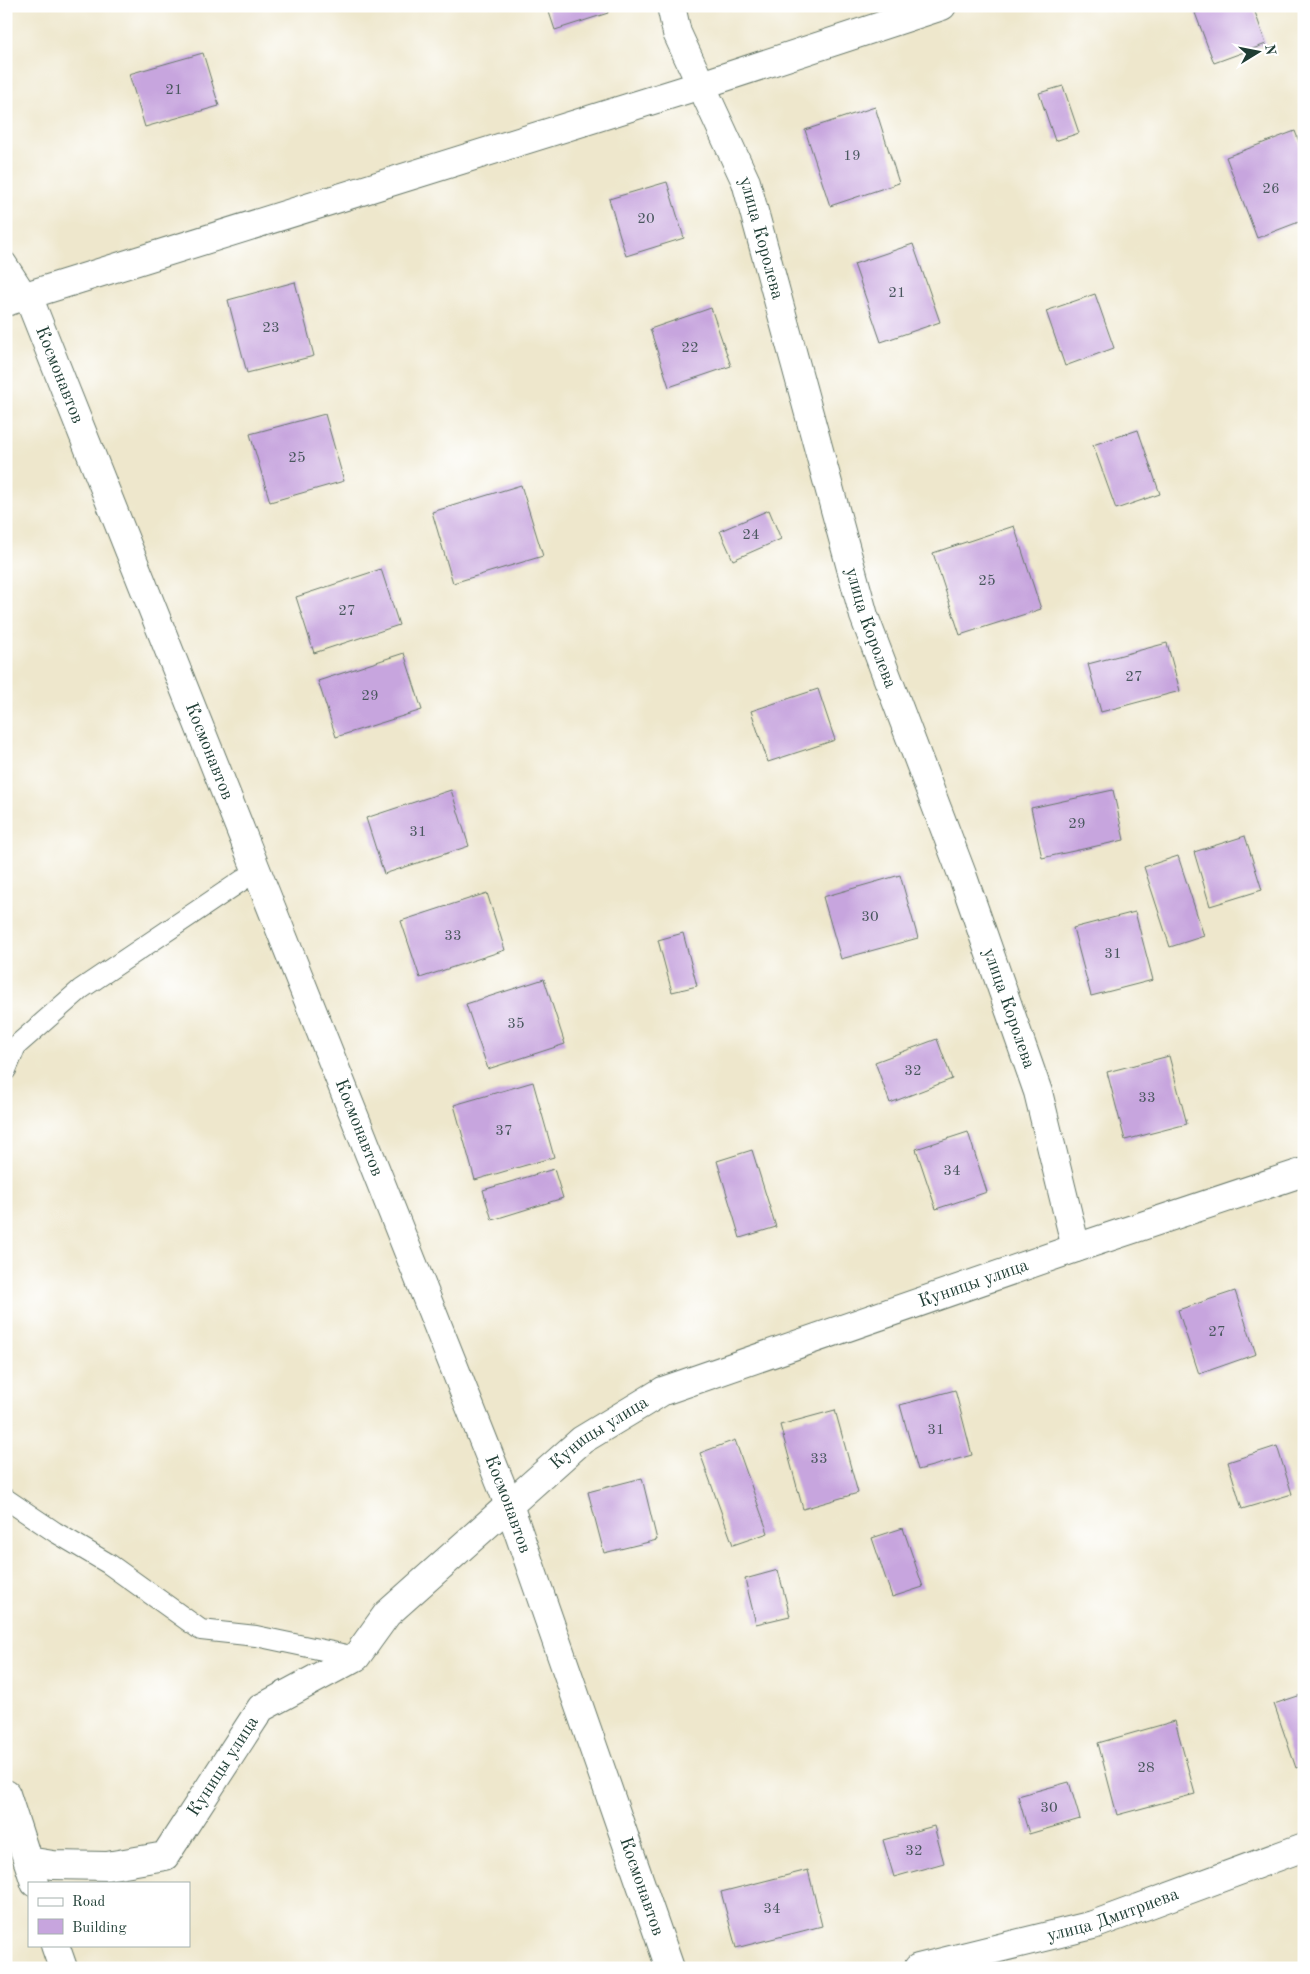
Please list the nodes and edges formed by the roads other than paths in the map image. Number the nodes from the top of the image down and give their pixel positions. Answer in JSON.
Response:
{"nodes":[{"id":1,"x":671,"y":6,"type":"edge"},
{"id":2,"x":942,"y":6,"type":"edge"},
{"id":3,"x":701,"y":84,"type":"junction"},
{"id":4,"x":6,"y":262,"type":"edge"},
{"id":5,"x":17,"y":299,"type":"edge"},
{"id":6,"x":256,"y":871,"type":"junction"},
{"id":7,"x":6,"y":1070,"type":"edge"},
{"id":8,"x":1304,"y":1172,"type":"edge"},
{"id":9,"x":1076,"y":1248,"type":"junction"},
{"id":10,"x":6,"y":1499,"type":"edge"},
{"id":11,"x":509,"y":1505,"type":"junction"},
{"id":12,"x":356,"y":1658,"type":"junction"},
{"id":13,"x":6,"y":1794,"type":"edge"},
{"id":14,"x":1304,"y":1847,"type":"edge"},
{"id":15,"x":32,"y":1872,"type":"edge"},
{"id":16,"x":55,"y":1946,"type":"edge"},
{"id":17,"x":63,"y":1968,"type":"edge"},
{"id":18,"x":670,"y":1968,"type":"edge"},
{"id":19,"x":918,"y":1968,"type":"edge"}],
"edges":[{"from":1,"to":3,"type":"street","name":"улица Королева"},
{"from":2,"to":3,"type":"street"},
{"from":3,"to":5,"type":"street"},
{"from":3,"to":9,"type":"street","name":"улица Королева"},
{"from":4,"to":5,"type":"lane"},
{"from":5,"to":6,"type":"street","name":"Космонавтов"},
{"from":6,"to":7,"type":"lane"},
{"from":6,"to":11,"type":"street","name":"Космонавтов"},
{"from":8,"to":9,"type":"street","name":"Куницы улица"},
{"from":9,"to":11,"type":"street","name":"Куницы улица"},
{"from":10,"to":12,"type":"lane"},
{"from":11,"to":12,"type":"street","name":"Куницы улица"},
{"from":11,"to":18,"type":"street","name":"Космонавтов"},
{"from":12,"to":15,"type":"street","name":"Куницы улица"},
{"from":13,"to":15,"type":"street"},
{"from":14,"to":19,"type":"street","name":"улица Дмитриева"},
{"from":16,"to":17,"type":"street"}]}
